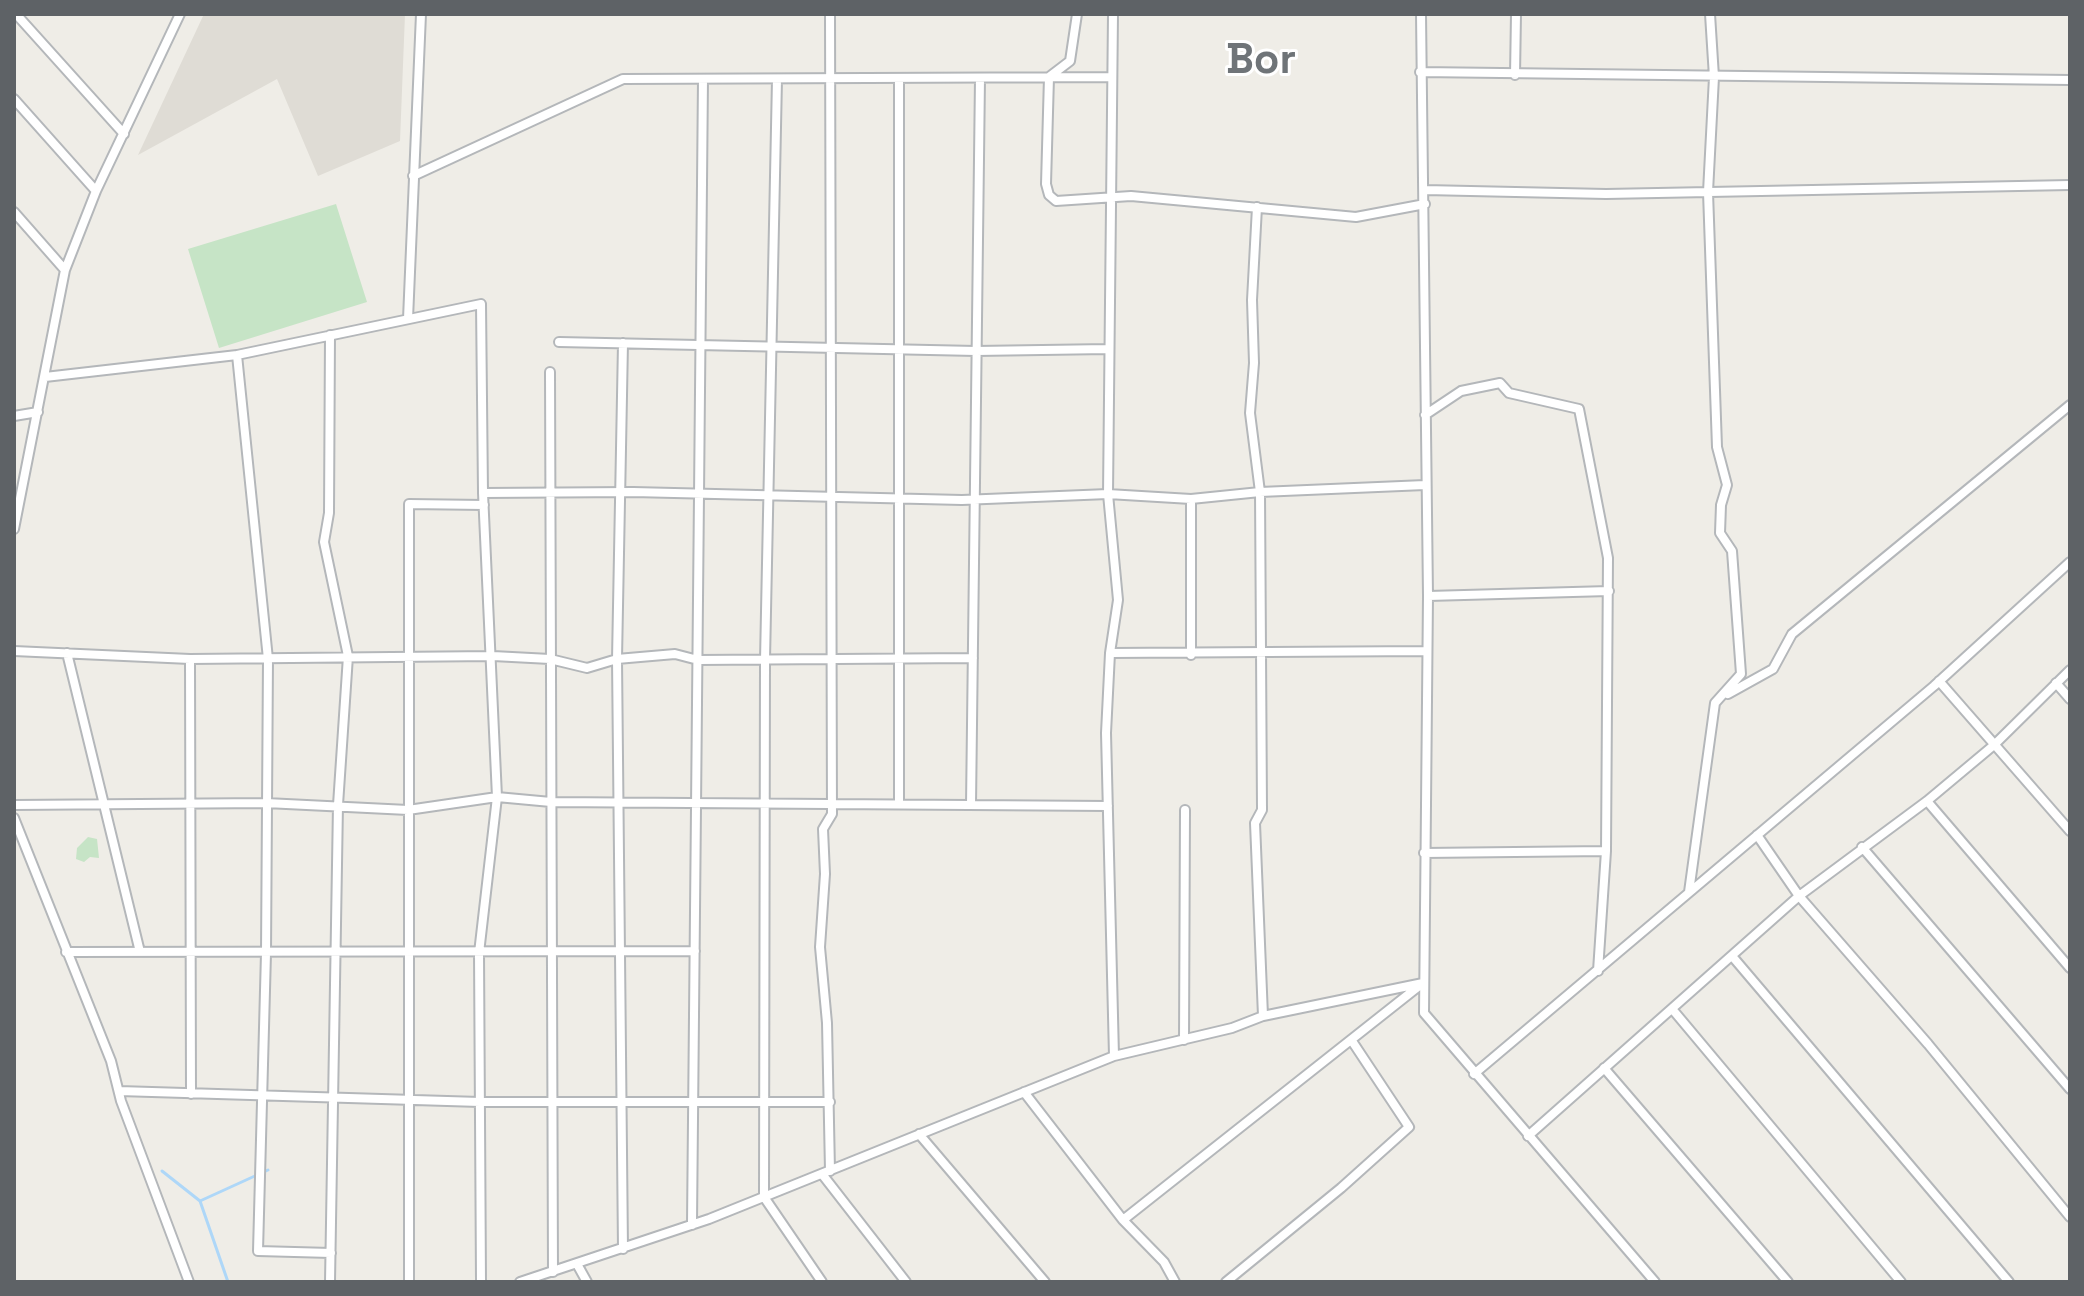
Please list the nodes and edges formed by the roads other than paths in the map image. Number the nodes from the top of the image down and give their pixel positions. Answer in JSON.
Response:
{"nodes":[{"id":1,"x":16,"y":14,"type":"edge"},
{"id":2,"x":180,"y":14,"type":"edge"},
{"id":3,"x":421,"y":14,"type":"edge"},
{"id":4,"x":830,"y":14,"type":"edge"},
{"id":5,"x":1077,"y":14,"type":"edge"},
{"id":6,"x":1113,"y":14,"type":"edge"},
{"id":7,"x":1421,"y":14,"type":"edge"},
{"id":8,"x":1516,"y":14,"type":"edge"},
{"id":9,"x":1710,"y":14,"type":"edge"},
{"id":10,"x":1420,"y":72,"type":"junction"},
{"id":11,"x":1515,"y":75,"type":"junction"},
{"id":12,"x":1049,"y":77,"type":"junction"},
{"id":13,"x":1112,"y":77,"type":"junction"},
{"id":14,"x":1714,"y":77,"type":"junction"},
{"id":15,"x":899,"y":78,"type":"junction"},
{"id":16,"x":980,"y":78,"type":"junction"},
{"id":17,"x":703,"y":79,"type":"junction"},
{"id":18,"x":777,"y":79,"type":"junction"},
{"id":19,"x":830,"y":79,"type":"junction"},
{"id":20,"x":2070,"y":80,"type":"edge"},
{"id":21,"x":14,"y":99,"type":"edge"},
{"id":22,"x":124,"y":134,"type":"junction"},
{"id":23,"x":413,"y":176,"type":"junction"},
{"id":24,"x":2070,"y":185,"type":"edge"},
{"id":25,"x":1425,"y":190,"type":"junction"},
{"id":26,"x":96,"y":191,"type":"junction"},
{"id":27,"x":1708,"y":192,"type":"junction"},
{"id":28,"x":1113,"y":197,"type":"junction"},
{"id":29,"x":1425,"y":204,"type":"junction"},
{"id":30,"x":1257,"y":207,"type":"junction"},
{"id":31,"x":14,"y":212,"type":"edge"},
{"id":32,"x":65,"y":270,"type":"junction"},
{"id":33,"x":408,"y":319,"type":"junction"},
{"id":34,"x":330,"y":335,"type":"junction"},
{"id":35,"x":559,"y":342,"type":"dead end"},
{"id":36,"x":623,"y":343,"type":"junction"},
{"id":37,"x":701,"y":344,"type":"junction"},
{"id":38,"x":773,"y":347,"type":"junction"},
{"id":39,"x":830,"y":348,"type":"junction"},
{"id":40,"x":900,"y":349,"type":"junction"},
{"id":41,"x":1108,"y":349,"type":"junction"},
{"id":42,"x":976,"y":351,"type":"junction"},
{"id":43,"x":237,"y":355,"type":"junction"},
{"id":44,"x":550,"y":372,"type":"dead end"},
{"id":45,"x":45,"y":377,"type":"junction"},
{"id":46,"x":2070,"y":405,"type":"edge"},
{"id":47,"x":38,"y":412,"type":"junction"},
{"id":48,"x":1425,"y":415,"type":"junction"},
{"id":49,"x":14,"y":416,"type":"edge"},
{"id":50,"x":1425,"y":485,"type":"junction"},
{"id":51,"x":552,"y":491,"type":"junction"},
{"id":52,"x":622,"y":492,"type":"junction"},
{"id":53,"x":1260,"y":492,"type":"junction"},
{"id":54,"x":483,"y":493,"type":"junction"},
{"id":55,"x":700,"y":493,"type":"junction"},
{"id":56,"x":1108,"y":494,"type":"junction"},
{"id":57,"x":771,"y":495,"type":"junction"},
{"id":58,"x":830,"y":497,"type":"junction"},
{"id":59,"x":900,"y":498,"type":"junction"},
{"id":60,"x":1191,"y":499,"type":"junction"},
{"id":61,"x":975,"y":500,"type":"junction"},
{"id":62,"x":484,"y":505,"type":"junction"},
{"id":63,"x":14,"y":529,"type":"edge"},
{"id":64,"x":2070,"y":562,"type":"edge"},
{"id":65,"x":1609,"y":591,"type":"junction"},
{"id":66,"x":1428,"y":596,"type":"junction"},
{"id":67,"x":14,"y":651,"type":"edge"},
{"id":68,"x":1427,"y":651,"type":"junction"},
{"id":69,"x":67,"y":653,"type":"junction"},
{"id":70,"x":1110,"y":653,"type":"junction"},
{"id":71,"x":1262,"y":654,"type":"junction"},
{"id":72,"x":1191,"y":655,"type":"junction"},
{"id":73,"x":348,"y":656,"type":"junction"},
{"id":74,"x":493,"y":656,"type":"junction"},
{"id":75,"x":973,"y":658,"type":"junction"},
{"id":76,"x":190,"y":659,"type":"junction"},
{"id":77,"x":268,"y":659,"type":"junction"},
{"id":78,"x":408,"y":659,"type":"junction"},
{"id":79,"x":550,"y":659,"type":"junction"},
{"id":80,"x":617,"y":659,"type":"junction"},
{"id":81,"x":698,"y":660,"type":"junction"},
{"id":82,"x":765,"y":660,"type":"junction"},
{"id":83,"x":900,"y":660,"type":"junction"},
{"id":84,"x":832,"y":661,"type":"junction"},
{"id":85,"x":2070,"y":670,"type":"edge"},
{"id":86,"x":1939,"y":681,"type":"junction"},
{"id":87,"x":2056,"y":683,"type":"junction"},
{"id":88,"x":2070,"y":699,"type":"edge"},
{"id":89,"x":1715,"y":703,"type":"junction"},
{"id":90,"x":1994,"y":745,"type":"junction"},
{"id":91,"x":497,"y":797,"type":"junction"},
{"id":92,"x":1927,"y":801,"type":"junction"},
{"id":93,"x":551,"y":802,"type":"junction"},
{"id":94,"x":618,"y":802,"type":"junction"},
{"id":95,"x":696,"y":802,"type":"junction"},
{"id":96,"x":763,"y":802,"type":"junction"},
{"id":97,"x":833,"y":802,"type":"junction"},
{"id":98,"x":266,"y":803,"type":"junction"},
{"id":99,"x":899,"y":803,"type":"junction"},
{"id":100,"x":101,"y":804,"type":"junction"},
{"id":101,"x":191,"y":804,"type":"junction"},
{"id":102,"x":14,"y":805,"type":"edge"},
{"id":103,"x":338,"y":805,"type":"junction"},
{"id":104,"x":971,"y":805,"type":"junction"},
{"id":105,"x":1108,"y":806,"type":"junction"},
{"id":106,"x":408,"y":810,"type":"junction"},
{"id":107,"x":1185,"y":810,"type":"dead end"},
{"id":108,"x":14,"y":818,"type":"edge"},
{"id":109,"x":2070,"y":831,"type":"edge"},
{"id":110,"x":1757,"y":835,"type":"junction"},
{"id":111,"x":1862,"y":847,"type":"junction"},
{"id":112,"x":1606,"y":851,"type":"junction"},
{"id":113,"x":1424,"y":853,"type":"junction"},
{"id":114,"x":1689,"y":892,"type":"junction"},
{"id":115,"x":1799,"y":896,"type":"junction"},
{"id":116,"x":695,"y":951,"type":"junction"},
{"id":117,"x":66,"y":952,"type":"junction"},
{"id":118,"x":140,"y":952,"type":"junction"},
{"id":119,"x":189,"y":952,"type":"junction"},
{"id":120,"x":408,"y":952,"type":"junction"},
{"id":121,"x":552,"y":952,"type":"junction"},
{"id":122,"x":618,"y":952,"type":"junction"},
{"id":123,"x":266,"y":953,"type":"junction"},
{"id":124,"x":336,"y":953,"type":"junction"},
{"id":125,"x":479,"y":953,"type":"junction"},
{"id":126,"x":1732,"y":956,"type":"junction"},
{"id":127,"x":2070,"y":968,"type":"edge"},
{"id":128,"x":1598,"y":971,"type":"junction"},
{"id":129,"x":1423,"y":983,"type":"junction"},
{"id":130,"x":1673,"y":1010,"type":"junction"},
{"id":131,"x":1263,"y":1016,"type":"junction"},
{"id":132,"x":1184,"y":1040,"type":"junction"},
{"id":133,"x":1352,"y":1041,"type":"junction"},
{"id":134,"x":1114,"y":1056,"type":"junction"},
{"id":135,"x":1604,"y":1068,"type":"junction"},
{"id":136,"x":1474,"y":1074,"type":"junction"},
{"id":137,"x":2070,"y":1089,"type":"edge"},
{"id":138,"x":119,"y":1091,"type":"junction"},
{"id":139,"x":1024,"y":1092,"type":"junction"},
{"id":140,"x":191,"y":1094,"type":"junction"},
{"id":141,"x":262,"y":1097,"type":"junction"},
{"id":142,"x":334,"y":1099,"type":"junction"},
{"id":143,"x":408,"y":1100,"type":"junction"},
{"id":144,"x":764,"y":1101,"type":"junction"},
{"id":145,"x":480,"y":1102,"type":"junction"},
{"id":146,"x":830,"y":1102,"type":"junction"},
{"id":147,"x":553,"y":1103,"type":"junction"},
{"id":148,"x":621,"y":1103,"type":"junction"},
{"id":149,"x":693,"y":1104,"type":"junction"},
{"id":150,"x":919,"y":1134,"type":"junction"},
{"id":151,"x":1528,"y":1136,"type":"junction"},
{"id":152,"x":826,"y":1172,"type":"junction"},
{"id":153,"x":764,"y":1197,"type":"junction"},
{"id":154,"x":2070,"y":1217,"type":"edge"},
{"id":155,"x":1123,"y":1220,"type":"junction"},
{"id":156,"x":692,"y":1225,"type":"junction"},
{"id":157,"x":623,"y":1249,"type":"junction"},
{"id":158,"x":331,"y":1253,"type":"junction"},
{"id":159,"x":577,"y":1264,"type":"junction"},
{"id":160,"x":553,"y":1272,"type":"junction"},
{"id":161,"x":189,"y":1282,"type":"edge"},
{"id":162,"x":330,"y":1282,"type":"edge"},
{"id":163,"x":409,"y":1282,"type":"edge"},
{"id":164,"x":481,"y":1282,"type":"edge"},
{"id":165,"x":520,"y":1282,"type":"edge"},
{"id":166,"x":587,"y":1282,"type":"edge"},
{"id":167,"x":822,"y":1282,"type":"edge"},
{"id":168,"x":906,"y":1282,"type":"edge"},
{"id":169,"x":1045,"y":1282,"type":"edge"},
{"id":170,"x":1175,"y":1282,"type":"edge"},
{"id":171,"x":1226,"y":1282,"type":"edge"},
{"id":172,"x":1655,"y":1282,"type":"edge"},
{"id":173,"x":1788,"y":1282,"type":"edge"},
{"id":174,"x":1901,"y":1282,"type":"edge"},
{"id":175,"x":2009,"y":1282,"type":"edge"}],
"edges":[{"from":1,"to":22,"type":"street"},
{"from":2,"to":22,"type":"street"},
{"from":3,"to":23,"type":"street"},
{"from":4,"to":19,"type":"street"},
{"from":5,"to":12,"type":"street"},
{"from":6,"to":13,"type":"street"},
{"from":7,"to":10,"type":"street"},
{"from":8,"to":11,"type":"street"},
{"from":9,"to":14,"type":"street"},
{"from":10,"to":11,"type":"street"},
{"from":10,"to":25,"type":"street"},
{"from":11,"to":14,"type":"street"},
{"from":12,"to":13,"type":"street"},
{"from":12,"to":16,"type":"street"},
{"from":12,"to":28,"type":"street"},
{"from":13,"to":28,"type":"street"},
{"from":14,"to":20,"type":"street"},
{"from":14,"to":27,"type":"street"},
{"from":15,"to":16,"type":"street"},
{"from":15,"to":19,"type":"street"},
{"from":15,"to":40,"type":"street"},
{"from":16,"to":42,"type":"street"},
{"from":17,"to":18,"type":"street"},
{"from":17,"to":23,"type":"street"},
{"from":17,"to":37,"type":"street"},
{"from":18,"to":19,"type":"street"},
{"from":18,"to":38,"type":"street"},
{"from":19,"to":39,"type":"street"},
{"from":21,"to":26,"type":"street"},
{"from":22,"to":26,"type":"street"},
{"from":23,"to":33,"type":"street"},
{"from":24,"to":27,"type":"street"},
{"from":25,"to":27,"type":"street"},
{"from":25,"to":29,"type":"street"},
{"from":26,"to":32,"type":"street"},
{"from":27,"to":89,"type":"street"},
{"from":28,"to":30,"type":"street"},
{"from":28,"to":41,"type":"street"},
{"from":29,"to":30,"type":"street"},
{"from":29,"to":48,"type":"street"},
{"from":30,"to":53,"type":"street"},
{"from":31,"to":32,"type":"street"},
{"from":32,"to":45,"type":"street"},
{"from":33,"to":34,"type":"street"},
{"from":33,"to":54,"type":"street"},
{"from":34,"to":43,"type":"street"},
{"from":34,"to":73,"type":"street"},
{"from":35,"to":36,"type":"street"},
{"from":36,"to":37,"type":"street"},
{"from":36,"to":52,"type":"street"},
{"from":37,"to":38,"type":"street"},
{"from":37,"to":55,"type":"street"},
{"from":38,"to":39,"type":"street"},
{"from":38,"to":57,"type":"street"},
{"from":39,"to":40,"type":"street"},
{"from":39,"to":58,"type":"street"},
{"from":40,"to":42,"type":"street"},
{"from":40,"to":59,"type":"street"},
{"from":41,"to":42,"type":"street"},
{"from":41,"to":56,"type":"street"},
{"from":42,"to":61,"type":"street"},
{"from":43,"to":45,"type":"street"},
{"from":43,"to":77,"type":"street"},
{"from":44,"to":51,"type":"street"},
{"from":45,"to":47,"type":"street"},
{"from":46,"to":89,"type":"street"},
{"from":47,"to":49,"type":"street"},
{"from":47,"to":63,"type":"street"},
{"from":48,"to":50,"type":"street"},
{"from":48,"to":65,"type":"street"},
{"from":50,"to":53,"type":"street"},
{"from":50,"to":66,"type":"street"},
{"from":51,"to":52,"type":"street"},
{"from":51,"to":54,"type":"street"},
{"from":51,"to":79,"type":"street"},
{"from":52,"to":55,"type":"street"},
{"from":52,"to":80,"type":"street"},
{"from":53,"to":60,"type":"street"},
{"from":53,"to":71,"type":"street"},
{"from":54,"to":62,"type":"street"},
{"from":55,"to":57,"type":"street"},
{"from":55,"to":81,"type":"street"},
{"from":56,"to":60,"type":"street"},
{"from":56,"to":61,"type":"street"},
{"from":56,"to":70,"type":"street"},
{"from":57,"to":58,"type":"street"},
{"from":57,"to":82,"type":"street"},
{"from":58,"to":59,"type":"street"},
{"from":58,"to":84,"type":"street"},
{"from":59,"to":61,"type":"street"},
{"from":59,"to":83,"type":"street"},
{"from":60,"to":72,"type":"street"},
{"from":61,"to":75,"type":"street"},
{"from":62,"to":74,"type":"street"},
{"from":62,"to":78,"type":"street"},
{"from":64,"to":86,"type":"street"},
{"from":65,"to":66,"type":"street"},
{"from":65,"to":112,"type":"street"},
{"from":66,"to":68,"type":"street"},
{"from":67,"to":69,"type":"street"},
{"from":68,"to":71,"type":"street"},
{"from":68,"to":113,"type":"street"},
{"from":69,"to":76,"type":"street"},
{"from":69,"to":100,"type":"street"},
{"from":70,"to":72,"type":"street"},
{"from":70,"to":105,"type":"street"},
{"from":71,"to":72,"type":"street"},
{"from":71,"to":131,"type":"street"},
{"from":73,"to":77,"type":"street"},
{"from":73,"to":78,"type":"street"},
{"from":73,"to":103,"type":"street"},
{"from":74,"to":78,"type":"street"},
{"from":74,"to":79,"type":"street"},
{"from":74,"to":91,"type":"street"},
{"from":75,"to":83,"type":"street"},
{"from":75,"to":104,"type":"street"},
{"from":76,"to":77,"type":"street"},
{"from":76,"to":101,"type":"street"},
{"from":77,"to":98,"type":"street"},
{"from":78,"to":106,"type":"street"},
{"from":79,"to":80,"type":"street"},
{"from":79,"to":93,"type":"street"},
{"from":80,"to":81,"type":"street"},
{"from":80,"to":94,"type":"street"},
{"from":81,"to":82,"type":"street"},
{"from":81,"to":95,"type":"street"},
{"from":82,"to":84,"type":"street"},
{"from":82,"to":96,"type":"street"},
{"from":83,"to":84,"type":"street"},
{"from":83,"to":99,"type":"street"},
{"from":84,"to":97,"type":"street"},
{"from":85,"to":87,"type":"street"},
{"from":86,"to":90,"type":"street"},
{"from":86,"to":110,"type":"street"},
{"from":87,"to":88,"type":"street"},
{"from":87,"to":90,"type":"street"},
{"from":89,"to":114,"type":"street"},
{"from":90,"to":92,"type":"street"},
{"from":90,"to":109,"type":"street"},
{"from":91,"to":93,"type":"street"},
{"from":91,"to":106,"type":"street"},
{"from":91,"to":125,"type":"street"},
{"from":92,"to":111,"type":"street"},
{"from":92,"to":127,"type":"street"},
{"from":93,"to":94,"type":"street"},
{"from":93,"to":121,"type":"street"},
{"from":94,"to":95,"type":"street"},
{"from":94,"to":122,"type":"street"},
{"from":95,"to":96,"type":"street"},
{"from":95,"to":116,"type":"street"},
{"from":96,"to":97,"type":"street"},
{"from":96,"to":144,"type":"street"},
{"from":97,"to":99,"type":"street"},
{"from":97,"to":146,"type":"street"},
{"from":98,"to":101,"type":"street"},
{"from":98,"to":103,"type":"street"},
{"from":98,"to":123,"type":"street"},
{"from":99,"to":104,"type":"street"},
{"from":100,"to":101,"type":"street"},
{"from":100,"to":102,"type":"street"},
{"from":100,"to":118,"type":"street"},
{"from":101,"to":119,"type":"street"},
{"from":103,"to":106,"type":"street"},
{"from":103,"to":124,"type":"street"},
{"from":104,"to":105,"type":"street"},
{"from":105,"to":134,"type":"street"},
{"from":106,"to":120,"type":"street"},
{"from":107,"to":132,"type":"street"},
{"from":108,"to":117,"type":"street"},
{"from":110,"to":114,"type":"street"},
{"from":110,"to":115,"type":"street"},
{"from":111,"to":115,"type":"street"},
{"from":111,"to":137,"type":"street"},
{"from":112,"to":113,"type":"street"},
{"from":112,"to":128,"type":"street"},
{"from":113,"to":129,"type":"street"},
{"from":114,"to":128,"type":"street"},
{"from":115,"to":126,"type":"street"},
{"from":115,"to":154,"type":"street"},
{"from":116,"to":122,"type":"street"},
{"from":116,"to":149,"type":"street"},
{"from":117,"to":118,"type":"street"},
{"from":117,"to":138,"type":"street"},
{"from":118,"to":119,"type":"street"},
{"from":119,"to":123,"type":"street"},
{"from":119,"to":140,"type":"street"},
{"from":120,"to":124,"type":"street"},
{"from":120,"to":125,"type":"street"},
{"from":120,"to":143,"type":"street"},
{"from":121,"to":122,"type":"street"},
{"from":121,"to":125,"type":"street"},
{"from":121,"to":147,"type":"street"},
{"from":122,"to":148,"type":"street"},
{"from":123,"to":124,"type":"street"},
{"from":123,"to":141,"type":"street"},
{"from":124,"to":142,"type":"street"},
{"from":125,"to":145,"type":"street"},
{"from":126,"to":130,"type":"street"},
{"from":126,"to":175,"type":"street"},
{"from":128,"to":136,"type":"street"},
{"from":129,"to":131,"type":"street"},
{"from":129,"to":133,"type":"street"},
{"from":129,"to":136,"type":"street"},
{"from":130,"to":135,"type":"street"},
{"from":130,"to":174,"type":"street"},
{"from":131,"to":132,"type":"street"},
{"from":132,"to":134,"type":"street"},
{"from":133,"to":155,"type":"street"},
{"from":133,"to":171,"type":"street"},
{"from":134,"to":139,"type":"street"},
{"from":135,"to":151,"type":"street"},
{"from":135,"to":173,"type":"street"},
{"from":136,"to":151,"type":"street"},
{"from":138,"to":140,"type":"street"},
{"from":138,"to":161,"type":"street"},
{"from":139,"to":150,"type":"street"},
{"from":139,"to":155,"type":"street"},
{"from":140,"to":141,"type":"street"},
{"from":141,"to":142,"type":"street"},
{"from":141,"to":158,"type":"street"},
{"from":142,"to":143,"type":"street"},
{"from":142,"to":158,"type":"street"},
{"from":143,"to":145,"type":"street"},
{"from":143,"to":163,"type":"street"},
{"from":144,"to":146,"type":"street"},
{"from":144,"to":149,"type":"street"},
{"from":144,"to":153,"type":"street"},
{"from":145,"to":147,"type":"street"},
{"from":145,"to":164,"type":"street"},
{"from":146,"to":152,"type":"street"},
{"from":147,"to":148,"type":"street"},
{"from":147,"to":160,"type":"street"},
{"from":148,"to":149,"type":"street"},
{"from":148,"to":157,"type":"street"},
{"from":149,"to":156,"type":"street"},
{"from":150,"to":152,"type":"street"},
{"from":150,"to":169,"type":"street"},
{"from":151,"to":172,"type":"street"},
{"from":152,"to":153,"type":"street"},
{"from":152,"to":168,"type":"street"},
{"from":153,"to":156,"type":"street"},
{"from":153,"to":167,"type":"street"},
{"from":155,"to":170,"type":"street"},
{"from":156,"to":157,"type":"street"},
{"from":157,"to":159,"type":"street"},
{"from":158,"to":162,"type":"street"},
{"from":159,"to":160,"type":"street"},
{"from":159,"to":166,"type":"street"},
{"from":160,"to":165,"type":"street"}]}
